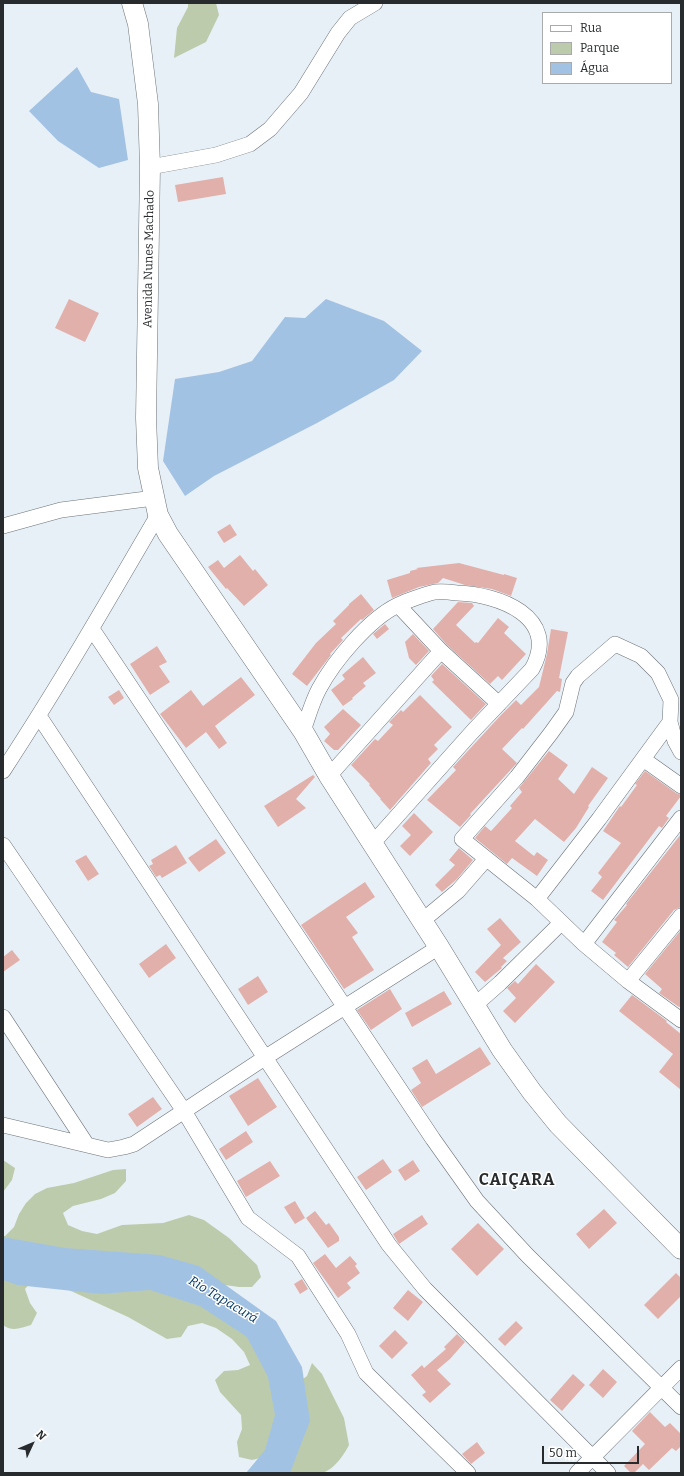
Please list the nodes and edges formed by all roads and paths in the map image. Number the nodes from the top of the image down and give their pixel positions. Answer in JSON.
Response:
{"nodes":[{"id":1,"x":132,"y":3,"type":"edge"},
{"id":2,"x":375,"y":3,"type":"edge"},
{"id":3,"x":150,"y":167,"type":"junction"},
{"id":4,"x":156,"y":506,"type":"junction"},
{"id":5,"x":3,"y":526,"type":"edge"},
{"id":6,"x":398,"y":605,"type":"junction"},
{"id":7,"x":92,"y":629,"type":"junction"},
{"id":8,"x":441,"y":651,"type":"junction"},
{"id":9,"x":499,"y":704,"type":"junction"},
{"id":10,"x":39,"y":716,"type":"junction"},
{"id":11,"x":670,"y":722,"type":"junction"},
{"id":12,"x":304,"y":732,"type":"junction"},
{"id":13,"x":681,"y":752,"type":"edge"},
{"id":14,"x":643,"y":759,"type":"junction"},
{"id":15,"x":3,"y":771,"type":"edge"},
{"id":16,"x":329,"y":776,"type":"junction"},
{"id":17,"x":681,"y":786,"type":"edge"},
{"id":18,"x":681,"y":818,"type":"edge"},
{"id":19,"x":373,"y":843,"type":"junction"},
{"id":20,"x":3,"y":845,"type":"edge"},
{"id":21,"x":486,"y":859,"type":"junction"},
{"id":22,"x":537,"y":899,"type":"junction"},
{"id":23,"x":681,"y":916,"type":"edge"},
{"id":24,"x":422,"y":921,"type":"junction"},
{"id":25,"x":561,"y":923,"type":"junction"},
{"id":26,"x":584,"y":944,"type":"junction"},
{"id":27,"x":439,"y":948,"type":"junction"},
{"id":28,"x":628,"y":981,"type":"junction"},
{"id":29,"x":475,"y":1005,"type":"junction"},
{"id":30,"x":345,"y":1008,"type":"junction"},
{"id":31,"x":3,"y":1017,"type":"edge"},
{"id":32,"x":681,"y":1019,"type":"edge"},
{"id":33,"x":266,"y":1057,"type":"junction"},
{"id":34,"x":184,"y":1111,"type":"junction"},
{"id":35,"x":3,"y":1125,"type":"edge"},
{"id":36,"x":87,"y":1145,"type":"junction"},
{"id":37,"x":681,"y":1249,"type":"edge"},
{"id":38,"x":681,"y":1368,"type":"edge"},
{"id":39,"x":661,"y":1388,"type":"junction"},
{"id":40,"x":681,"y":1407,"type":"edge"},
{"id":41,"x":592,"y":1458,"type":"junction"},
{"id":42,"x":468,"y":1473,"type":"edge"},
{"id":43,"x":577,"y":1473,"type":"edge"},
{"id":44,"x":608,"y":1473,"type":"edge"}],
"edges":[{"from":1,"to":3,"type":"main road","name":"Avenida Nunes Machado"},
{"from":2,"to":3,"type":"street"},
{"from":3,"to":4,"type":"main road","name":"Avenida Nunes Machado"},
{"from":4,"to":5,"type":"street"},
{"from":4,"to":7,"type":"street"},
{"from":4,"to":12,"type":"main road","name":"Avenida Nunes Machado"},
{"from":6,"to":8,"type":"street"},
{"from":6,"to":9,"type":"street"},
{"from":6,"to":12,"type":"street"},
{"from":7,"to":10,"type":"street"},
{"from":7,"to":30,"type":"street"},
{"from":8,"to":9,"type":"street"},
{"from":8,"to":16,"type":"street"},
{"from":9,"to":19,"type":"street"},
{"from":10,"to":15,"type":"street"},
{"from":10,"to":33,"type":"street"},
{"from":11,"to":13,"type":"street"},
{"from":11,"to":14,"type":"street"},
{"from":11,"to":21,"type":"street"},
{"from":12,"to":16,"type":"main road","name":"Avenida Nunes Machado"},
{"from":14,"to":17,"type":"street"},
{"from":14,"to":22,"type":"street"},
{"from":16,"to":19,"type":"main road","name":"Avenida Nunes Machado"},
{"from":18,"to":26,"type":"street"},
{"from":19,"to":24,"type":"main road","name":"Avenida Nunes Machado"},
{"from":20,"to":34,"type":"street"},
{"from":21,"to":22,"type":"street"},
{"from":21,"to":24,"type":"street"},
{"from":22,"to":25,"type":"street"},
{"from":23,"to":28,"type":"street"},
{"from":24,"to":27,"type":"main road","name":"Avenida Nunes Machado"},
{"from":25,"to":26,"type":"street"},
{"from":25,"to":29,"type":"street"},
{"from":26,"to":28,"type":"street"},
{"from":27,"to":29,"type":"main road","name":"Avenida Nunes Machado"},
{"from":27,"to":30,"type":"street"},
{"from":28,"to":32,"type":"street"},
{"from":29,"to":37,"type":"main road","name":"Avenida Nunes Machado"},
{"from":30,"to":33,"type":"street"},
{"from":30,"to":39,"type":"street"},
{"from":31,"to":36,"type":"street"},
{"from":33,"to":34,"type":"street"},
{"from":33,"to":41,"type":"street"},
{"from":34,"to":36,"type":"street"},
{"from":34,"to":42,"type":"street"},
{"from":35,"to":36,"type":"street"},
{"from":38,"to":39,"type":"street"},
{"from":39,"to":40,"type":"street"},
{"from":39,"to":41,"type":"street"},
{"from":41,"to":43,"type":"street"},
{"from":41,"to":44,"type":"street"}]}
